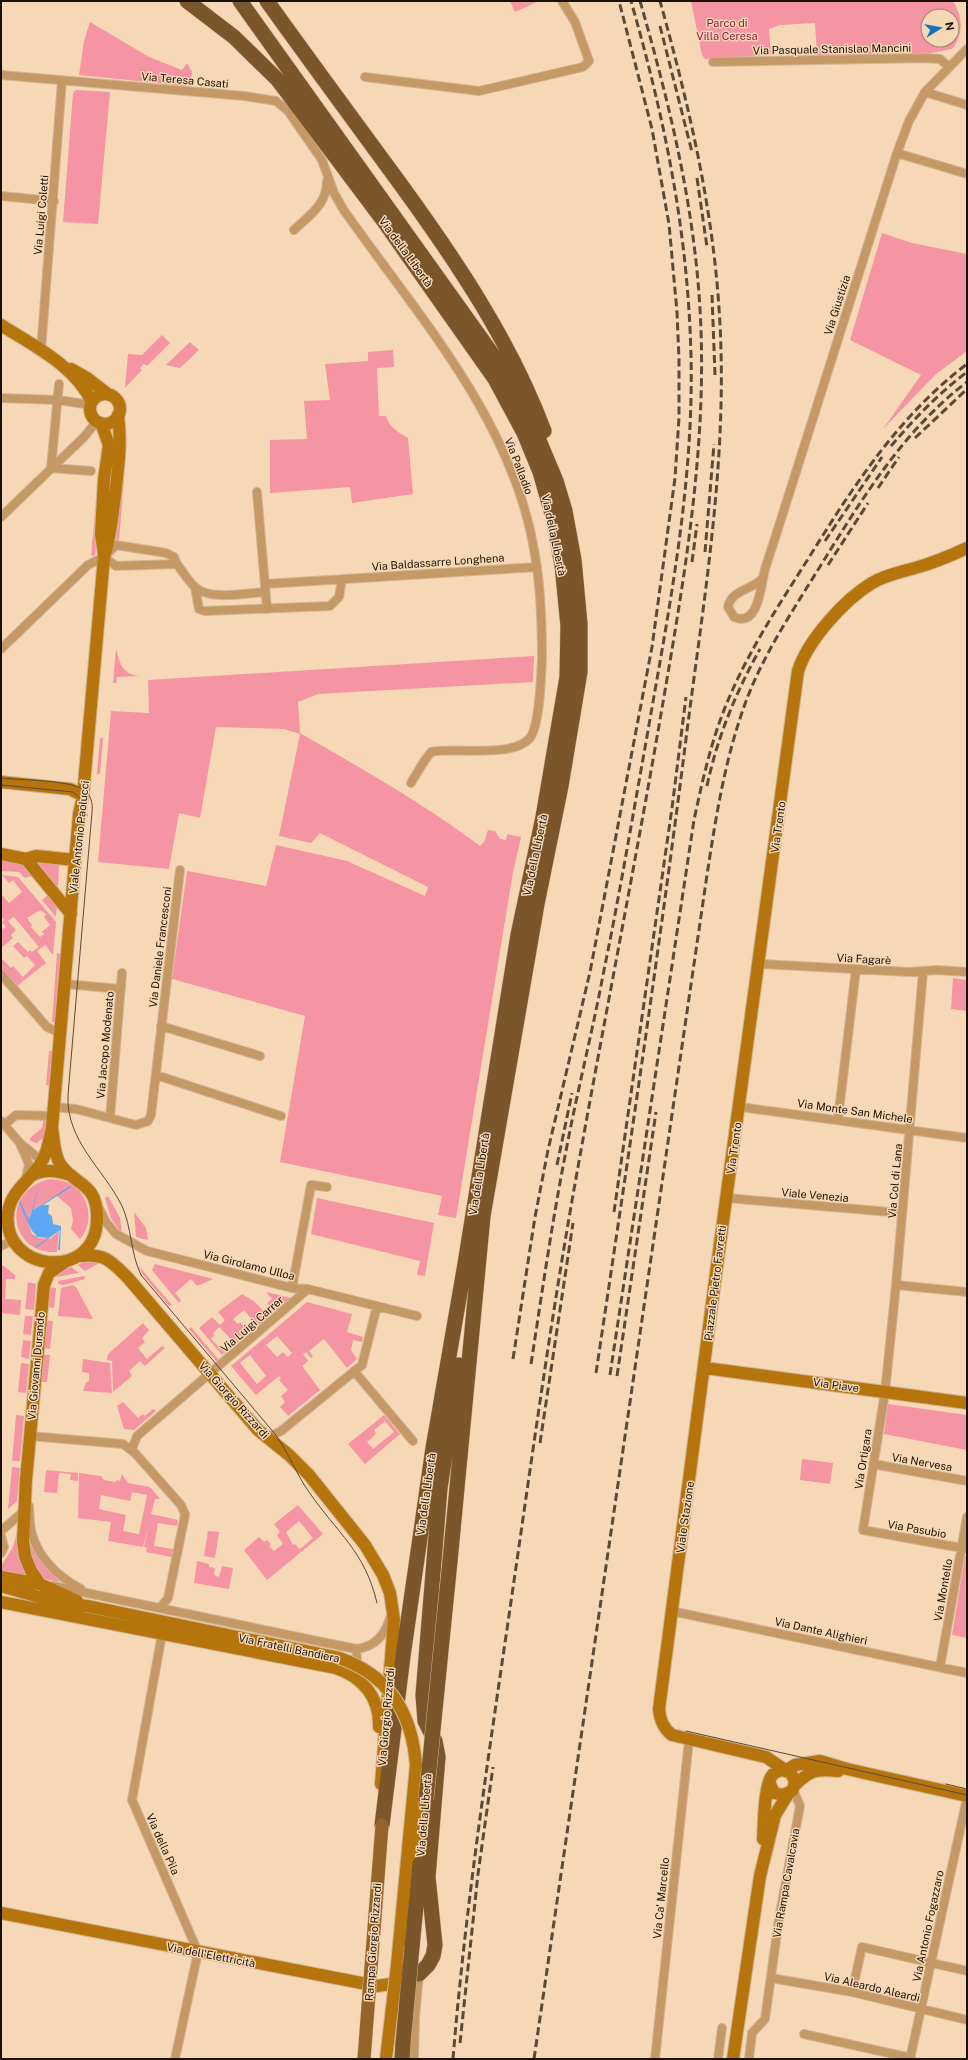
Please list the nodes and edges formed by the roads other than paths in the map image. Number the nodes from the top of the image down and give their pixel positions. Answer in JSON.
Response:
{"nodes":[{"id":1,"x":187,"y":1,"type":"edge"},
{"id":2,"x":240,"y":1,"type":"edge"},
{"id":3,"x":267,"y":1,"type":"edge"},
{"id":4,"x":562,"y":1,"type":"edge"},
{"id":5,"x":967,"y":49,"type":"edge"},
{"id":6,"x":967,"y":57,"type":"edge"},
{"id":7,"x":956,"y":61,"type":"junction"},
{"id":8,"x":713,"y":62,"type":"dead end"},
{"id":9,"x":950,"y":67,"type":"junction"},
{"id":10,"x":1,"y":75,"type":"edge"},
{"id":11,"x":365,"y":77,"type":"dead end"},
{"id":12,"x":62,"y":81,"type":"junction"},
{"id":13,"x":925,"y":92,"type":"junction"},
{"id":14,"x":967,"y":105,"type":"edge"},
{"id":15,"x":897,"y":153,"type":"junction"},
{"id":16,"x":967,"y":174,"type":"edge"},
{"id":17,"x":327,"y":176,"type":"junction"},
{"id":18,"x":1,"y":196,"type":"edge"},
{"id":19,"x":54,"y":201,"type":"junction"},
{"id":20,"x":294,"y":230,"type":"dead end"},
{"id":21,"x":1,"y":324,"type":"edge"},
{"id":22,"x":41,"y":350,"type":"junction"},
{"id":23,"x":56,"y":361,"type":"junction"},
{"id":24,"x":59,"y":384,"type":"dead end"},
{"id":25,"x":109,"y":394,"type":"junction"},
{"id":26,"x":1,"y":398,"type":"edge"},
{"id":27,"x":58,"y":400,"type":"junction"},
{"id":28,"x":91,"y":404,"type":"junction"},
{"id":29,"x":118,"y":415,"type":"junction"},
{"id":30,"x":98,"y":421,"type":"junction"},
{"id":31,"x":52,"y":468,"type":"junction"},
{"id":32,"x":91,"y":471,"type":"dead end"},
{"id":33,"x":556,"y":481,"type":"junction"},
{"id":34,"x":257,"y":492,"type":"dead end"},
{"id":35,"x":1,"y":517,"type":"edge"},
{"id":36,"x":967,"y":548,"type":"edge"},
{"id":37,"x":104,"y":557,"type":"junction"},
{"id":38,"x":177,"y":564,"type":"junction"},
{"id":39,"x":537,"y":567,"type":"junction"},
{"id":40,"x":764,"y":574,"type":"junction"},
{"id":41,"x":342,"y":579,"type":"junction"},
{"id":42,"x":195,"y":587,"type":"junction"},
{"id":43,"x":265,"y":588,"type":"junction"},
{"id":44,"x":266,"y":609,"type":"junction"},
{"id":45,"x":1,"y":649,"type":"edge"},
{"id":46,"x":1,"y":782,"type":"edge"},
{"id":47,"x":410,"y":783,"type":"dead end"},
{"id":48,"x":83,"y":796,"type":"junction"},
{"id":49,"x":1,"y":854,"type":"edge"},
{"id":50,"x":26,"y":859,"type":"junction"},
{"id":51,"x":75,"y":860,"type":"junction"},
{"id":52,"x":180,"y":870,"type":"dead end"},
{"id":53,"x":71,"y":914,"type":"junction"},
{"id":54,"x":760,"y":964,"type":"junction"},
{"id":55,"x":856,"y":969,"type":"junction"},
{"id":56,"x":923,"y":972,"type":"junction"},
{"id":57,"x":967,"y":972,"type":"edge"},
{"id":58,"x":122,"y":973,"type":"dead end"},
{"id":59,"x":1,"y":974,"type":"edge"},
{"id":60,"x":65,"y":984,"type":"junction"},
{"id":61,"x":121,"y":989,"type":"junction"},
{"id":62,"x":161,"y":1026,"type":"junction"},
{"id":63,"x":60,"y":1034,"type":"junction"},
{"id":64,"x":260,"y":1056,"type":"dead end"},
{"id":65,"x":156,"y":1075,"type":"junction"},
{"id":66,"x":740,"y":1107,"type":"junction"},
{"id":67,"x":54,"y":1112,"type":"junction"},
{"id":68,"x":281,"y":1116,"type":"dead end"},
{"id":69,"x":110,"y":1118,"type":"junction"},
{"id":70,"x":838,"y":1119,"type":"junction"},
{"id":71,"x":2,"y":1123,"type":"edge"},
{"id":72,"x":52,"y":1128,"type":"junction"},
{"id":73,"x":910,"y":1134,"type":"junction"},
{"id":74,"x":967,"y":1138,"type":"edge"},
{"id":75,"x":23,"y":1145,"type":"junction"},
{"id":76,"x":42,"y":1161,"type":"junction"},
{"id":77,"x":73,"y":1176,"type":"junction"},
{"id":78,"x":27,"y":1180,"type":"junction"},
{"id":79,"x":327,"y":1187,"type":"dead end"},
{"id":80,"x":727,"y":1198,"type":"junction"},
{"id":81,"x":95,"y":1202,"type":"junction"},
{"id":82,"x":5,"y":1213,"type":"edge"},
{"id":83,"x":902,"y":1213,"type":"junction"},
{"id":84,"x":483,"y":1216,"type":"junction"},
{"id":85,"x":14,"y":1240,"type":"junction"},
{"id":86,"x":1,"y":1246,"type":"edge"},
{"id":87,"x":80,"y":1256,"type":"junction"},
{"id":88,"x":65,"y":1262,"type":"junction"},
{"id":89,"x":896,"y":1285,"type":"junction"},
{"id":90,"x":292,"y":1288,"type":"junction"},
{"id":91,"x":308,"y":1289,"type":"junction"},
{"id":92,"x":967,"y":1292,"type":"edge"},
{"id":93,"x":377,"y":1306,"type":"junction"},
{"id":94,"x":418,"y":1316,"type":"dead end"},
{"id":95,"x":705,"y":1368,"type":"junction"},
{"id":96,"x":354,"y":1371,"type":"junction"},
{"id":97,"x":210,"y":1374,"type":"junction"},
{"id":98,"x":885,"y":1392,"type":"junction"},
{"id":99,"x":967,"y":1403,"type":"edge"},
{"id":100,"x":30,"y":1436,"type":"junction"},
{"id":101,"x":265,"y":1436,"type":"junction"},
{"id":102,"x":413,"y":1441,"type":"dead end"},
{"id":103,"x":132,"y":1449,"type":"junction"},
{"id":104,"x":873,"y":1464,"type":"junction"},
{"id":105,"x":26,"y":1480,"type":"junction"},
{"id":106,"x":967,"y":1481,"type":"edge"},
{"id":107,"x":23,"y":1512,"type":"junction"},
{"id":108,"x":967,"y":1517,"type":"edge"},
{"id":109,"x":863,"y":1530,"type":"joint"},
{"id":110,"x":1,"y":1531,"type":"edge"},
{"id":111,"x":1,"y":1536,"type":"edge"},
{"id":112,"x":963,"y":1552,"type":"edge"},
{"id":113,"x":1,"y":1553,"type":"edge"},
{"id":114,"x":1,"y":1577,"type":"edge"},
{"id":115,"x":40,"y":1584,"type":"junction"},
{"id":116,"x":1,"y":1586,"type":"edge"},
{"id":117,"x":87,"y":1592,"type":"junction"},
{"id":118,"x":1,"y":1602,"type":"edge"},
{"id":119,"x":87,"y":1606,"type":"junction"},
{"id":120,"x":161,"y":1607,"type":"junction"},
{"id":121,"x":392,"y":1608,"type":"junction"},
{"id":122,"x":671,"y":1611,"type":"junction"},
{"id":123,"x":162,"y":1634,"type":"junction"},
{"id":124,"x":356,"y":1649,"type":"junction"},
{"id":125,"x":940,"y":1668,"type":"junction"},
{"id":126,"x":349,"y":1673,"type":"junction"},
{"id":127,"x":967,"y":1673,"type":"edge"},
{"id":128,"x":689,"y":1740,"type":"junction"},
{"id":129,"x":744,"y":1753,"type":"junction"},
{"id":130,"x":416,"y":1765,"type":"junction"},
{"id":131,"x":847,"y":1769,"type":"junction"},
{"id":132,"x":785,"y":1771,"type":"junction"},
{"id":133,"x":770,"y":1781,"type":"junction"},
{"id":134,"x":792,"y":1789,"type":"junction"},
{"id":135,"x":967,"y":1797,"type":"edge"},
{"id":136,"x":426,"y":1799,"type":"junction"},
{"id":137,"x":382,"y":1825,"type":"junction"},
{"id":138,"x":416,"y":1851,"type":"junction"},
{"id":139,"x":760,"y":1876,"type":"junction"},
{"id":140,"x":1,"y":1913,"type":"edge"},
{"id":141,"x":412,"y":1946,"type":"junction"},
{"id":142,"x":198,"y":1952,"type":"junction"},
{"id":143,"x":931,"y":1962,"type":"junction"},
{"id":144,"x":397,"y":1965,"type":"junction"},
{"id":145,"x":967,"y":1970,"type":"edge"},
{"id":146,"x":419,"y":1974,"type":"junction"},
{"id":147,"x":771,"y":1978,"type":"junction"},
{"id":148,"x":852,"y":1992,"type":"junction"},
{"id":149,"x":922,"y":2009,"type":"junction"},
{"id":150,"x":967,"y":2020,"type":"edge"},
{"id":151,"x":722,"y":2028,"type":"dead end"},
{"id":152,"x":804,"y":2034,"type":"dead end"},
{"id":153,"x":175,"y":2059,"type":"edge"},
{"id":154,"x":364,"y":2059,"type":"edge"},
{"id":155,"x":386,"y":2059,"type":"edge"},
{"id":156,"x":402,"y":2059,"type":"edge"},
{"id":157,"x":414,"y":2059,"type":"edge"},
{"id":158,"x":654,"y":2059,"type":"edge"},
{"id":159,"x":718,"y":2059,"type":"edge"},
{"id":160,"x":733,"y":2059,"type":"edge"},
{"id":161,"x":749,"y":2059,"type":"edge"},
{"id":162,"x":910,"y":2059,"type":"edge"}],
"edges":[{"from":1,"to":137,"type":"highway","name":"Via della Libertà"},
{"from":2,"to":33,"type":"highway"},
{"from":3,"to":33,"type":"highway"},
{"from":4,"to":11,"type":"street"},
{"from":5,"to":7,"type":"street","name":"Via Giustizia"},
{"from":6,"to":7,"type":"street","name":"Via Giustizia"},
{"from":7,"to":9,"type":"street","name":"Via Giustizia"},
{"from":8,"to":9,"type":"street","name":"Via Pasquale Stanislao Mancini"},
{"from":9,"to":13,"type":"street","name":"Via Giustizia"},
{"from":10,"to":12,"type":"street","name":"Via Teresa Casati"},
{"from":12,"to":17,"type":"street","name":"Via Teresa Casati"},
{"from":12,"to":19,"type":"street","name":"Via Luigi Coletti"},
{"from":13,"to":14,"type":"street"},
{"from":13,"to":15,"type":"street","name":"Via Giustizia"},
{"from":15,"to":16,"type":"street"},
{"from":15,"to":40,"type":"street","name":"Via Giustizia"},
{"from":17,"to":20,"type":"street"},
{"from":17,"to":39,"type":"street","name":"Via Palladio"},
{"from":18,"to":19,"type":"street"},
{"from":19,"to":22,"type":"street","name":"Via Luigi Coletti"},
{"from":21,"to":22,"type":"street"},
{"from":22,"to":23,"type":"street"},
{"from":23,"to":25,"type":"street"},
{"from":23,"to":28,"type":"street"},
{"from":24,"to":27,"type":"street"},
{"from":25,"to":28,"type":"street"},
{"from":25,"to":29,"type":"street"},
{"from":26,"to":27,"type":"street"},
{"from":27,"to":28,"type":"street"},
{"from":27,"to":31,"type":"street"},
{"from":28,"to":30,"type":"street"},
{"from":29,"to":30,"type":"street"},
{"from":29,"to":37,"type":"street","name":"Viale Antonio Paolucci"},
{"from":30,"to":31,"type":"street"},
{"from":30,"to":37,"type":"street","name":"Viale Antonio Paolucci"},
{"from":31,"to":32,"type":"street"},
{"from":31,"to":35,"type":"street"},
{"from":33,"to":84,"type":"highway","name":"Via della Libertà"},
{"from":34,"to":43,"type":"street"},
{"from":36,"to":54,"type":"street","name":"Via Trento"},
{"from":37,"to":38,"type":"street"},
{"from":37,"to":38,"type":"street","name":"Via Baldassarre Longhena"},
{"from":37,"to":45,"type":"street","name":"Via Baldassarre Longhena"},
{"from":37,"to":48,"type":"street","name":"Viale Antonio Paolucci"},
{"from":38,"to":42,"type":"street","name":"Via Baldassarre Longhena"},
{"from":39,"to":41,"type":"street","name":"Via Baldassarre Longhena"},
{"from":39,"to":47,"type":"street","name":"Via Palladio"},
{"from":40,"to":40,"type":"street","name":"Via Giustizia"},
{"from":41,"to":43,"type":"street","name":"Via Baldassarre Longhena"},
{"from":41,"to":44,"type":"street","name":"Via Baldassarre Longhena"},
{"from":42,"to":43,"type":"street","name":"Via Baldassarre Longhena"},
{"from":42,"to":44,"type":"street","name":"Via Baldassarre Longhena"},
{"from":43,"to":44,"type":"street"},
{"from":46,"to":48,"type":"street"},
{"from":48,"to":51,"type":"street","name":"Viale Antonio Paolucci"},
{"from":49,"to":50,"type":"street"},
{"from":50,"to":51,"type":"street"},
{"from":50,"to":53,"type":"street"},
{"from":51,"to":53,"type":"street","name":"Viale Antonio Paolucci"},
{"from":52,"to":62,"type":"street","name":"Via Daniele Francesconi"},
{"from":53,"to":60,"type":"street","name":"Viale Antonio Paolucci"},
{"from":54,"to":55,"type":"street","name":"Via Fagarè"},
{"from":54,"to":66,"type":"street","name":"Via Trento"},
{"from":55,"to":56,"type":"street","name":"Via Fagarè"},
{"from":55,"to":70,"type":"street"},
{"from":56,"to":57,"type":"street","name":"Via Fagarè"},
{"from":56,"to":73,"type":"street","name":"Via Col di Lana"},
{"from":58,"to":61,"type":"street","name":"Via Jacopo Modenato"},
{"from":59,"to":63,"type":"street"},
{"from":60,"to":61,"type":"street"},
{"from":60,"to":63,"type":"street","name":"Viale Antonio Paolucci"},
{"from":61,"to":69,"type":"street","name":"Via Jacopo Modenato"},
{"from":62,"to":64,"type":"street"},
{"from":62,"to":65,"type":"street","name":"Via Daniele Francesconi"},
{"from":63,"to":67,"type":"street","name":"Viale Antonio Paolucci"},
{"from":65,"to":68,"type":"street"},
{"from":65,"to":69,"type":"street","name":"Via Daniele Francesconi"},
{"from":66,"to":70,"type":"street","name":"Via Monte San Michele"},
{"from":66,"to":80,"type":"street","name":"Via Trento"},
{"from":67,"to":69,"type":"street","name":"Via Daniele Francesconi"},
{"from":67,"to":71,"type":"street","name":"Via Daniele Francesconi"},
{"from":67,"to":72,"type":"street","name":"Viale Antonio Paolucci"},
{"from":70,"to":73,"type":"street","name":"Via Monte San Michele"},
{"from":71,"to":75,"type":"street"},
{"from":72,"to":75,"type":"street"},
{"from":72,"to":76,"type":"street"},
{"from":72,"to":77,"type":"street"},
{"from":73,"to":74,"type":"street","name":"Via Monte San Michele"},
{"from":73,"to":83,"type":"street","name":"Via Col di Lana"},
{"from":75,"to":76,"type":"street"},
{"from":75,"to":78,"type":"street"},
{"from":76,"to":77,"type":"street"},
{"from":76,"to":78,"type":"street"},
{"from":77,"to":78,"type":"street"},
{"from":77,"to":81,"type":"street"},
{"from":78,"to":82,"type":"street"},
{"from":79,"to":90,"type":"street"},
{"from":80,"to":83,"type":"street","name":"Viale Venezia"},
{"from":80,"to":95,"type":"street","name":"Piazzale Pietro Favretti"},
{"from":81,"to":87,"type":"street"},
{"from":81,"to":90,"type":"street","name":"Via Girolamo Ulloa"},
{"from":82,"to":85,"type":"street"},
{"from":83,"to":89,"type":"street","name":"Via Col di Lana"},
{"from":84,"to":136,"type":"highway","name":"Via della Libertà","bridge":true},
{"from":84,"to":146,"type":"highway"},
{"from":85,"to":86,"type":"street"},
{"from":85,"to":88,"type":"street"},
{"from":87,"to":88,"type":"street"},
{"from":87,"to":97,"type":"street","name":"Via Giorgio Rizzardi"},
{"from":88,"to":100,"type":"street","name":"Via Giovanni Durando"},
{"from":89,"to":92,"type":"street"},
{"from":89,"to":98,"type":"street","name":"Via Col di Lana"},
{"from":90,"to":91,"type":"street","name":"Via Girolamo Ulloa"},
{"from":91,"to":93,"type":"street","name":"Via Girolamo Ulloa"},
{"from":91,"to":97,"type":"street","name":"Via Luigi Carrer"},
{"from":93,"to":94,"type":"street","name":"Via Girolamo Ulloa"},
{"from":93,"to":96,"type":"street"},
{"from":95,"to":98,"type":"street","name":"Via Piave"},
{"from":95,"to":122,"type":"street","name":"Viale Stazione"},
{"from":96,"to":101,"type":"street"},
{"from":96,"to":102,"type":"street"},
{"from":97,"to":101,"type":"street","name":"Via Giorgio Rizzardi"},
{"from":97,"to":103,"type":"street","name":"Via Luigi Carrer"},
{"from":98,"to":99,"type":"street","name":"Via Piave"},
{"from":98,"to":104,"type":"street","name":"Via Ortigara"},
{"from":100,"to":103,"type":"street"},
{"from":100,"to":105,"type":"street","name":"Via Giovanni Durando"},
{"from":101,"to":121,"type":"street","name":"Via Giorgio Rizzardi"},
{"from":103,"to":120,"type":"street"},
{"from":104,"to":106,"type":"street","name":"Via Nervesa"},
{"from":104,"to":109,"type":"street","name":"Via Ortigara"},
{"from":105,"to":107,"type":"street","name":"Via Giovanni Durando"},
{"from":105,"to":117,"type":"street","name":"Via Giovanni Durando"},
{"from":107,"to":110,"type":"street"},
{"from":107,"to":115,"type":"street","name":"Via Giovanni Durando"},
{"from":108,"to":112,"type":"street","name":"Via Montello"},
{"from":109,"to":112,"type":"street","name":"Via Pasubio"},
{"from":111,"to":113,"type":"street"},
{"from":112,"to":125,"type":"street","name":"Via Montello"},
{"from":114,"to":115,"type":"street","name":"Via Fratelli Bandiera"},
{"from":115,"to":117,"type":"street","name":"Via Fratelli Bandiera"},
{"from":115,"to":119,"type":"street","name":"Via Fratelli Bandiera"},
{"from":116,"to":119,"type":"street","name":"Via Fratelli Bandiera"},
{"from":117,"to":120,"type":"street","name":"Via Fratelli Bandiera"},
{"from":118,"to":123,"type":"street","name":"Via Fratelli Bandiera"},
{"from":119,"to":130,"type":"street","name":"Via Fratelli Bandiera","bridge":true},
{"from":120,"to":124,"type":"street","name":"Via Fratelli Bandiera"},
{"from":121,"to":124,"type":"street","name":"Via Giorgio Rizzardi"},
{"from":121,"to":137,"type":"street","name":"Via Giorgio Rizzardi"},
{"from":122,"to":125,"type":"street","name":"Via Dante Alighieri"},
{"from":122,"to":128,"type":"street","name":"Viale Stazione"},
{"from":123,"to":126,"type":"street","name":"Via Fratelli Bandiera"},
{"from":123,"to":142,"type":"street","name":"Via della Pila"},
{"from":124,"to":126,"type":"street"},
{"from":125,"to":127,"type":"street","name":"Via Dante Alighieri"},
{"from":126,"to":137,"type":"street","name":"Via Fratelli Bandiera"},
{"from":128,"to":129,"type":"street"},
{"from":128,"to":158,"type":"street","name":"Via Ca' Marcello"},
{"from":129,"to":132,"type":"street"},
{"from":129,"to":133,"type":"street"},
{"from":130,"to":138,"type":"street","name":"Via Fratelli Bandiera"},
{"from":130,"to":144,"type":"street"},
{"from":131,"to":132,"type":"street"},
{"from":131,"to":134,"type":"street"},
{"from":131,"to":135,"type":"street"},
{"from":132,"to":133,"type":"street"},
{"from":132,"to":134,"type":"street"},
{"from":133,"to":134,"type":"street"},
{"from":133,"to":139,"type":"street"},
{"from":134,"to":139,"type":"street"},
{"from":134,"to":147,"type":"street","name":"Via Rampa Cavalcavia"},
{"from":135,"to":143,"type":"street","name":"Via Antonio Fogazzaro"},
{"from":136,"to":138,"type":"street"},
{"from":136,"to":141,"type":"highway","name":"Via della Libertà"},
{"from":137,"to":154,"type":"main road","name":"Rampa Giorgio Rizzardi","bridge":true},
{"from":138,"to":141,"type":"street","name":"Via Fratelli Bandiera"},
{"from":138,"to":144,"type":"street"},
{"from":139,"to":160,"type":"street"},
{"from":140,"to":142,"type":"street","name":"Via dell'Elettricità"},
{"from":141,"to":156,"type":"highway","name":"Via della Libertà","bridge":true},
{"from":142,"to":146,"type":"street","name":"Via dell'Elettricità"},
{"from":142,"to":153,"type":"street"},
{"from":143,"to":145,"type":"street"},
{"from":143,"to":148,"type":"street"},
{"from":143,"to":149,"type":"street","name":"Via Antonio Fogazzaro"},
{"from":144,"to":155,"type":"street","bridge":true},
{"from":146,"to":157,"type":"street"},
{"from":147,"to":148,"type":"street","name":"Via Aleardo Aleardi"},
{"from":147,"to":161,"type":"street","name":"Via Rampa Cavalcavia"},
{"from":148,"to":149,"type":"street","name":"Via Aleardo Aleardi"},
{"from":149,"to":150,"type":"street","name":"Via Aleardo Aleardi"},
{"from":149,"to":162,"type":"street","name":"Via Antonio Fogazzaro"},
{"from":151,"to":159,"type":"street"},
{"from":152,"to":162,"type":"street"}]}
